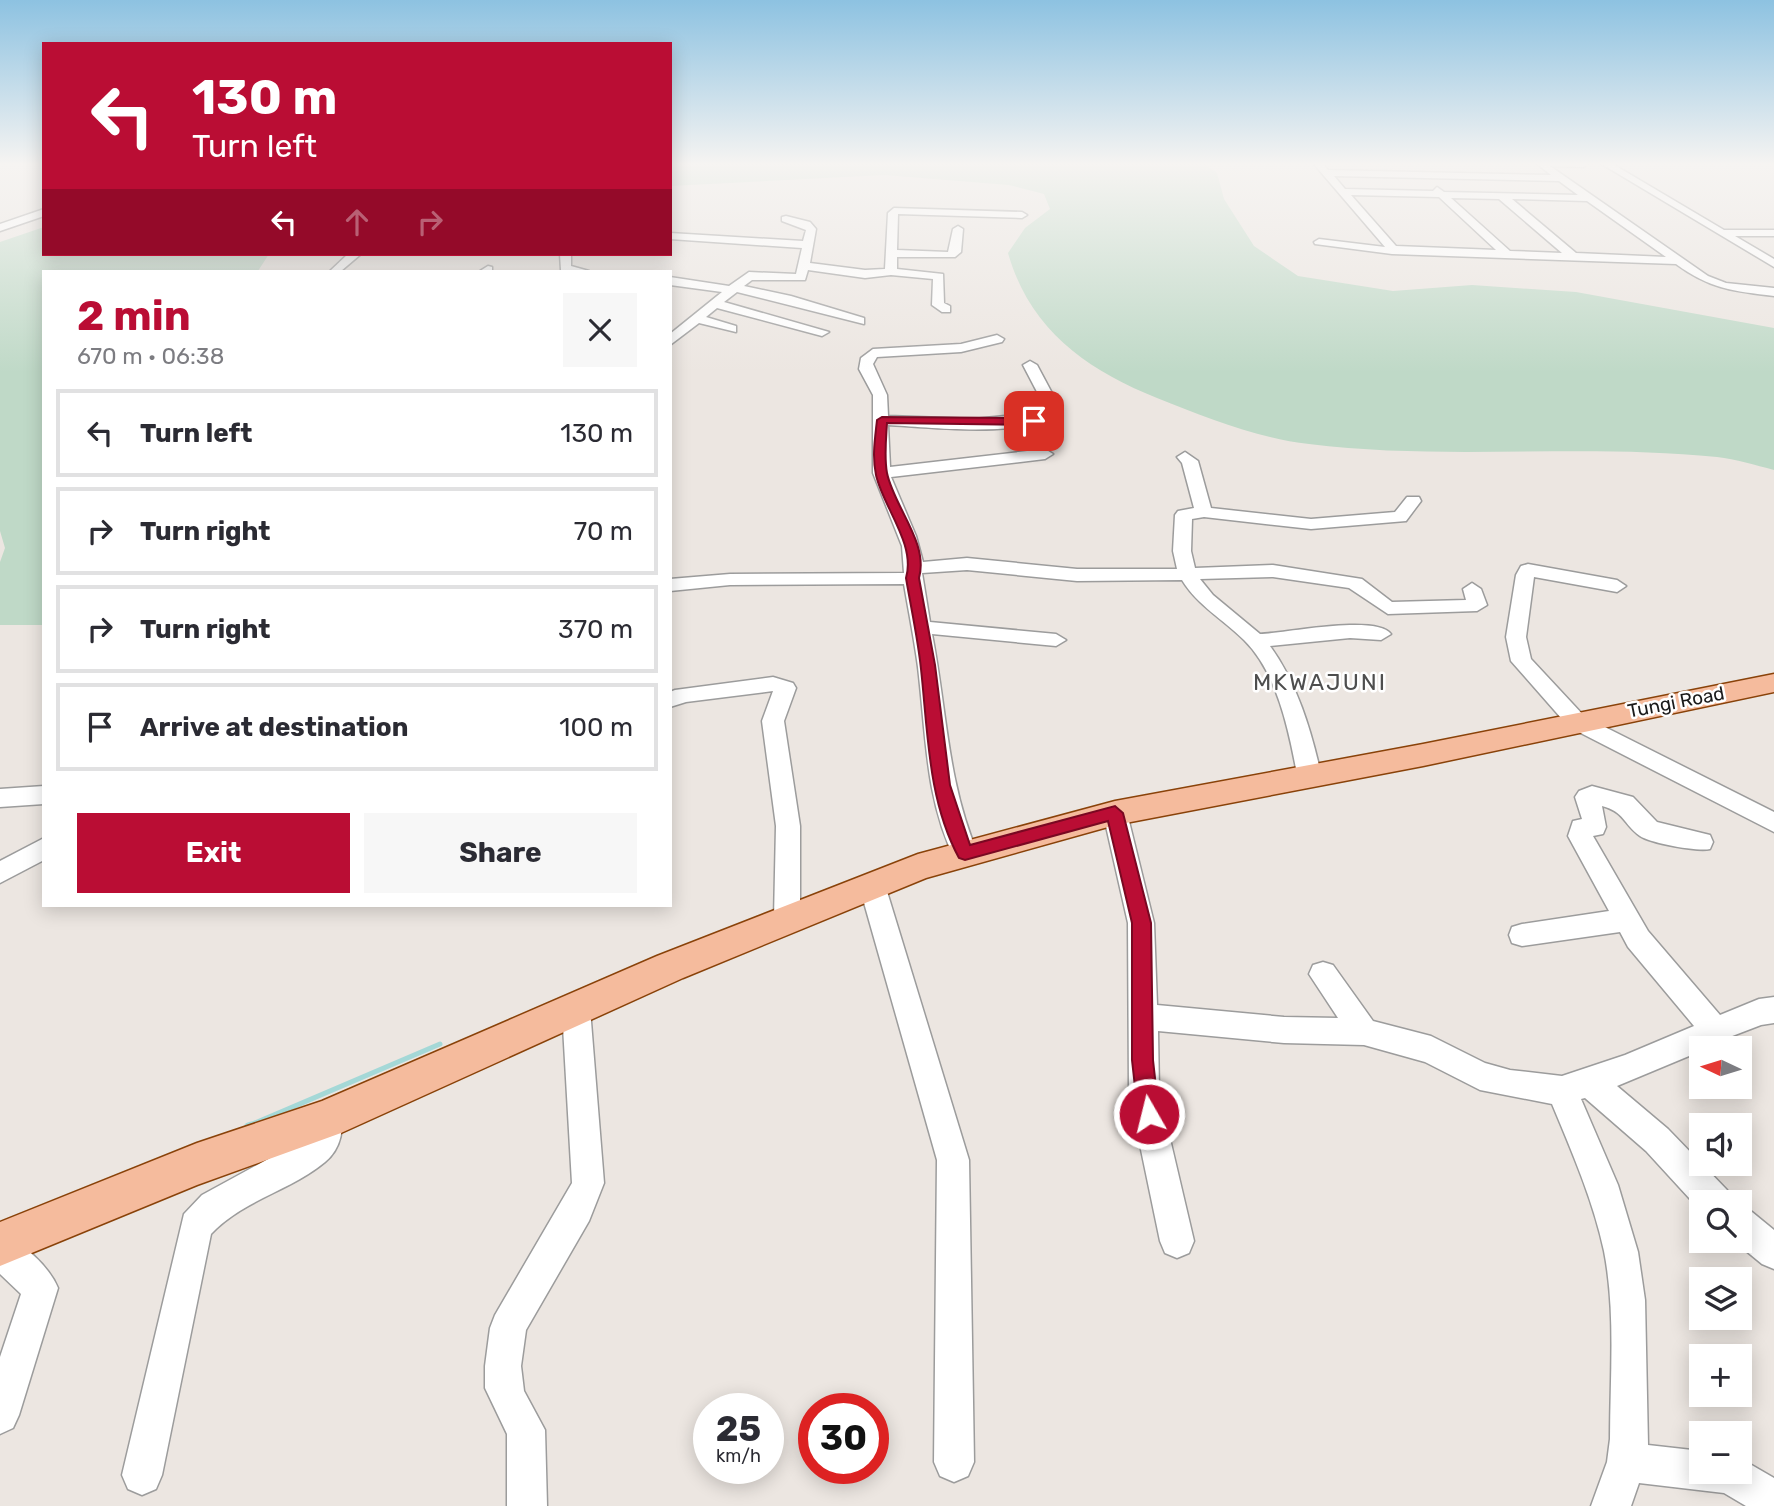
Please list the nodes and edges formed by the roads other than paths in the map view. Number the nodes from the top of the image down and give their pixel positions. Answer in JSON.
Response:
{"nodes":[{"id":1,"x":809,"y":233,"type":"edge"},
{"id":2,"x":893,"y":233,"type":"edge"},
{"id":3,"x":958,"y":233,"type":"edge"},
{"id":4,"x":1377,"y":233,"type":"edge"},
{"id":5,"x":1484,"y":233,"type":"edge"},
{"id":6,"x":1545,"y":233,"type":"edge"},
{"id":7,"x":1638,"y":233,"type":"edge"},
{"id":8,"x":1722,"y":233,"type":"edge"},
{"id":9,"x":672,"y":236,"type":"edge"},
{"id":10,"x":1320,"y":242,"type":"dead end"},
{"id":11,"x":807,"y":246,"type":"junction"},
{"id":12,"x":1394,"y":250,"type":"junction"},
{"id":13,"x":893,"y":253,"type":"junction"},
{"id":14,"x":1507,"y":254,"type":"junction"},
{"id":15,"x":352,"y":256,"type":"edge"},
{"id":16,"x":1572,"y":256,"type":"junction"},
{"id":17,"x":1384,"y":260,"type":"dead end"},
{"id":18,"x":1676,"y":261,"type":"junction"},
{"id":19,"x":1774,"y":264,"type":"edge"},
{"id":20,"x":806,"y":266,"type":"junction"},
{"id":21,"x":335,"y":270,"type":"edge"},
{"id":22,"x":891,"y":272,"type":"junction"},
{"id":23,"x":672,"y":281,"type":"edge"},
{"id":24,"x":733,"y":289,"type":"junction"},
{"id":25,"x":1774,"y":292,"type":"edge"},
{"id":26,"x":716,"y":304,"type":"junction"},
{"id":27,"x":946,"y":309,"type":"dead end"},
{"id":28,"x":672,"y":320,"type":"edge"},
{"id":29,"x":859,"y":321,"type":"dead end"},
{"id":30,"x":694,"y":322,"type":"junction"},
{"id":31,"x":731,"y":329,"type":"dead end"},
{"id":32,"x":822,"y":332,"type":"dead end"},
{"id":33,"x":672,"y":339,"type":"edge"},
{"id":34,"x":996,"y":340,"type":"dead end"},
{"id":35,"x":1030,"y":365,"type":"dead end"},
{"id":36,"x":882,"y":420,"type":"junction"},
{"id":37,"x":1045,"y":454,"type":"dead end"},
{"id":38,"x":1185,"y":457,"type":"dead end"},
{"id":39,"x":881,"y":473,"type":"junction"},
{"id":40,"x":1413,"y":501,"type":"dead end"},
{"id":41,"x":1204,"y":512,"type":"junction"},
{"id":42,"x":914,"y":573,"type":"junction"},
{"id":43,"x":1185,"y":575,"type":"junction"},
{"id":44,"x":672,"y":585,"type":"edge"},
{"id":45,"x":1617,"y":586,"type":"dead end"},
{"id":46,"x":1472,"y":589,"type":"dead end"},
{"id":47,"x":919,"y":626,"type":"junction"},
{"id":48,"x":1381,"y":634,"type":"dead end"},
{"id":49,"x":1056,"y":640,"type":"dead end"},
{"id":50,"x":1256,"y":640,"type":"junction"},
{"id":51,"x":1774,"y":683,"type":"edge"},
{"id":52,"x":672,"y":699,"type":"edge"},
{"id":53,"x":1577,"y":722,"type":"junction"},
{"id":54,"x":1309,"y":774,"type":"junction"},
{"id":55,"x":42,"y":795,"type":"edge"},
{"id":56,"x":0,"y":799,"type":"edge"},
{"id":57,"x":1115,"y":813,"type":"junction"},
{"id":58,"x":1774,"y":823,"type":"edge"},
{"id":59,"x":1701,"y":842,"type":"dead end"},
{"id":60,"x":42,"y":849,"type":"edge"},
{"id":61,"x":965,"y":854,"type":"junction"},
{"id":62,"x":0,"y":873,"type":"edge"},
{"id":63,"x":872,"y":885,"type":"junction"},
{"id":64,"x":787,"y":918,"type":"junction"},
{"id":65,"x":1628,"y":920,"type":"junction"},
{"id":66,"x":1522,"y":935,"type":"dead end"},
{"id":67,"x":1323,"y":974,"type":"dead end"},
{"id":68,"x":576,"y":1009,"type":"junction"},
{"id":69,"x":1774,"y":1010,"type":"edge"},
{"id":70,"x":1142,"y":1017,"type":"junction"},
{"id":71,"x":1716,"y":1031,"type":"junction"},
{"id":72,"x":1364,"y":1032,"type":"junction"},
{"id":73,"x":1576,"y":1086,"type":"junction"},
{"id":74,"x":327,"y":1119,"type":"junction"},
{"id":75,"x":1704,"y":1190,"type":"edge"},
{"id":76,"x":1752,"y":1234,"type":"edge"},
{"id":77,"x":1177,"y":1241,"type":"dead end"},
{"id":78,"x":0,"y":1244,"type":"edge"},
{"id":79,"x":0,"y":1250,"type":"edge"},
{"id":80,"x":1774,"y":1252,"type":"edge"},
{"id":81,"x":0,"y":1415,"type":"edge"},
{"id":82,"x":954,"y":1462,"type":"dead end"},
{"id":83,"x":1627,"y":1462,"type":"junction"},
{"id":84,"x":1689,"y":1470,"type":"edge"},
{"id":85,"x":142,"y":1475,"type":"dead end"},
{"id":86,"x":1746,"y":1484,"type":"edge"},
{"id":87,"x":1774,"y":1500,"type":"edge"},
{"id":88,"x":527,"y":1506,"type":"edge"},
{"id":89,"x":1611,"y":1506,"type":"edge"}],
"edges":[{"from":1,"to":11,"type":"street"},
{"from":2,"to":13,"type":"street"},
{"from":3,"to":13,"type":"street"},
{"from":4,"to":12,"type":"street"},
{"from":5,"to":14,"type":"street"},
{"from":6,"to":16,"type":"street"},
{"from":7,"to":18,"type":"street"},
{"from":8,"to":19,"type":"street"},
{"from":9,"to":11,"type":"street"},
{"from":10,"to":12,"type":"street"},
{"from":11,"to":20,"type":"street"},
{"from":12,"to":14,"type":"street"},
{"from":12,"to":17,"type":"street"},
{"from":13,"to":22,"type":"street"},
{"from":14,"to":16,"type":"street"},
{"from":15,"to":21,"type":"street"},
{"from":16,"to":18,"type":"street"},
{"from":18,"to":25,"type":"street"},
{"from":20,"to":22,"type":"street"},
{"from":20,"to":24,"type":"street"},
{"from":22,"to":27,"type":"street"},
{"from":23,"to":24,"type":"street"},
{"from":24,"to":26,"type":"street"},
{"from":24,"to":29,"type":"street"},
{"from":26,"to":30,"type":"street"},
{"from":26,"to":32,"type":"street"},
{"from":28,"to":30,"type":"street"},
{"from":30,"to":31,"type":"street"},
{"from":30,"to":33,"type":"street"},
{"from":34,"to":36,"type":"street"},
{"from":35,"to":36,"type":"street"},
{"from":36,"to":39,"type":"street"},
{"from":37,"to":39,"type":"street"},
{"from":38,"to":41,"type":"street"},
{"from":39,"to":42,"type":"street"},
{"from":40,"to":41,"type":"street"},
{"from":41,"to":43,"type":"street"},
{"from":42,"to":43,"type":"street"},
{"from":42,"to":44,"type":"street"},
{"from":42,"to":47,"type":"street"},
{"from":43,"to":46,"type":"street"},
{"from":43,"to":50,"type":"street"},
{"from":45,"to":53,"type":"street"},
{"from":47,"to":49,"type":"street"},
{"from":47,"to":61,"type":"street"},
{"from":48,"to":50,"type":"street"},
{"from":50,"to":54,"type":"street"},
{"from":51,"to":53,"type":"main road","name":"Tungi Road"},
{"from":52,"to":64,"type":"street"},
{"from":53,"to":54,"type":"main road","name":"Tungi Road"},
{"from":53,"to":58,"type":"street"},
{"from":54,"to":57,"type":"main road","name":"Tungi Road"},
{"from":55,"to":56,"type":"street"},
{"from":57,"to":61,"type":"main road","name":"Tungi Road"},
{"from":57,"to":70,"type":"street"},
{"from":59,"to":65,"type":"street"},
{"from":60,"to":62,"type":"street"},
{"from":61,"to":63,"type":"main road","name":"Tungi Road"},
{"from":63,"to":64,"type":"main road","name":"Tungi Road"},
{"from":63,"to":82,"type":"street"},
{"from":64,"to":68,"type":"main road","name":"Tungi Road"},
{"from":65,"to":66,"type":"street"},
{"from":65,"to":71,"type":"street"},
{"from":67,"to":72,"type":"street"},
{"from":68,"to":74,"type":"main road","name":"Tungi Road"},
{"from":68,"to":88,"type":"street"},
{"from":69,"to":71,"type":"street"},
{"from":70,"to":72,"type":"street"},
{"from":70,"to":77,"type":"street"},
{"from":71,"to":73,"type":"street"},
{"from":72,"to":73,"type":"street"},
{"from":73,"to":75,"type":"street"},
{"from":73,"to":83,"type":"street"},
{"from":74,"to":78,"type":"main road","name":"Tungi Road"},
{"from":74,"to":85,"type":"street"},
{"from":76,"to":80,"type":"street"},
{"from":79,"to":81,"type":"street"},
{"from":83,"to":84,"type":"street"},
{"from":83,"to":89,"type":"street"},
{"from":86,"to":87,"type":"street"}]}
